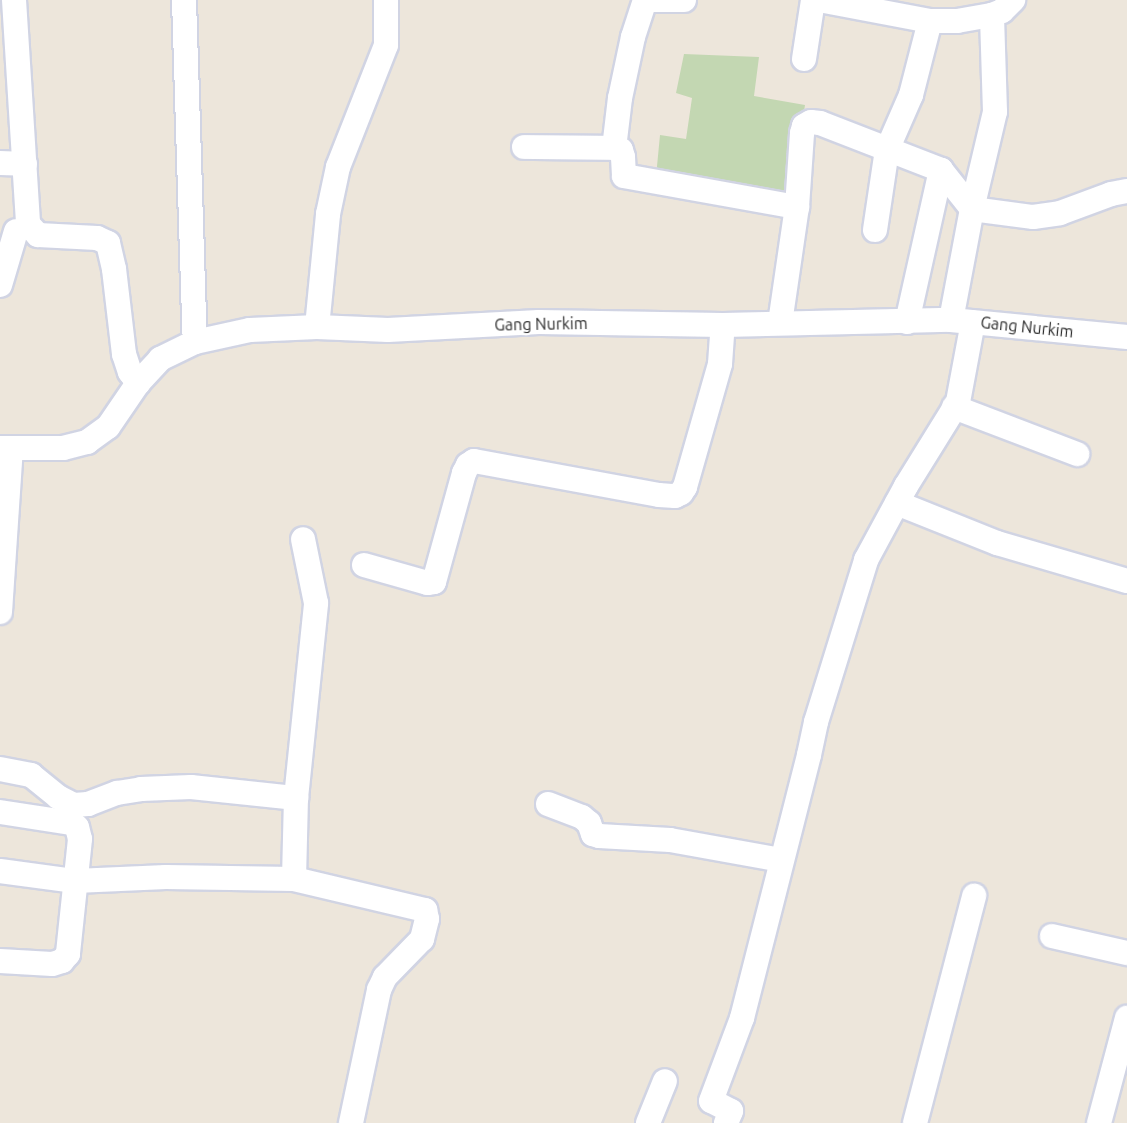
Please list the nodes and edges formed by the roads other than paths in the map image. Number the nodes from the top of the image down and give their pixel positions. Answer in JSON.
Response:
{"nodes":[{"id":1,"x":14,"y":0,"type":"edge"},
{"id":2,"x":184,"y":0,"type":"edge"},
{"id":3,"x":386,"y":0,"type":"edge"},
{"id":4,"x":684,"y":0,"type":"edge"},
{"id":5,"x":813,"y":0,"type":"edge"},
{"id":6,"x":819,"y":0,"type":"edge"},
{"id":7,"x":1013,"y":0,"type":"edge"},
{"id":8,"x":982,"y":11,"type":"edge"},
{"id":9,"x":917,"y":12,"type":"edge"},
{"id":10,"x":804,"y":59,"type":"dead end"},
{"id":11,"x":10,"y":84,"type":"edge"},
{"id":12,"x":524,"y":147,"type":"dead end"},
{"id":13,"x":614,"y":147,"type":"junction"},
{"id":14,"x":887,"y":150,"type":"junction"},
{"id":15,"x":0,"y":163,"type":"edge"},
{"id":16,"x":25,"y":164,"type":"junction"},
{"id":17,"x":941,"y":170,"type":"junction"},
{"id":18,"x":1127,"y":191,"type":"edge"},
{"id":19,"x":797,"y":207,"type":"junction"},
{"id":20,"x":972,"y":209,"type":"junction"},
{"id":21,"x":15,"y":228,"type":"edge"},
{"id":22,"x":875,"y":231,"type":"dead end"},
{"id":23,"x":0,"y":281,"type":"edge"},
{"id":24,"x":962,"y":321,"type":"junction"},
{"id":25,"x":908,"y":322,"type":"junction"},
{"id":26,"x":780,"y":323,"type":"junction"},
{"id":27,"x":723,"y":325,"type":"junction"},
{"id":28,"x":317,"y":327,"type":"junction"},
{"id":29,"x":1127,"y":337,"type":"edge"},
{"id":30,"x":195,"y":342,"type":"junction"},
{"id":31,"x":138,"y":383,"type":"junction"},
{"id":32,"x":954,"y":407,"type":"junction"},
{"id":33,"x":6,"y":448,"type":"edge"},
{"id":34,"x":1077,"y":454,"type":"dead end"},
{"id":35,"x":897,"y":503,"type":"junction"},
{"id":36,"x":303,"y":539,"type":"dead end"},
{"id":37,"x":364,"y":565,"type":"dead end"},
{"id":38,"x":1127,"y":581,"type":"edge"},
{"id":39,"x":0,"y":612,"type":"edge"},
{"id":40,"x":0,"y":769,"type":"edge"},
{"id":41,"x":296,"y":798,"type":"junction"},
{"id":42,"x":548,"y":804,"type":"dead end"},
{"id":43,"x":0,"y":812,"type":"edge"},
{"id":44,"x":781,"y":860,"type":"junction"},
{"id":45,"x":0,"y":871,"type":"edge"},
{"id":46,"x":294,"y":879,"type":"junction"},
{"id":47,"x":75,"y":881,"type":"junction"},
{"id":48,"x":974,"y":896,"type":"dead end"},
{"id":49,"x":1052,"y":936,"type":"dead end"},
{"id":50,"x":1127,"y":953,"type":"edge"},
{"id":51,"x":0,"y":961,"type":"edge"},
{"id":52,"x":1127,"y":1018,"type":"edge"},
{"id":53,"x":665,"y":1082,"type":"dead end"},
{"id":54,"x":729,"y":1117,"type":"edge"},
{"id":55,"x":351,"y":1123,"type":"edge"},
{"id":56,"x":648,"y":1123,"type":"edge"},
{"id":57,"x":915,"y":1123,"type":"edge"},
{"id":58,"x":1099,"y":1123,"type":"edge"}],
"edges":[{"from":1,"to":11,"type":"street"},
{"from":2,"to":30,"type":"street"},
{"from":3,"to":28,"type":"street"},
{"from":4,"to":13,"type":"street"},
{"from":5,"to":10,"type":"street"},
{"from":6,"to":9,"type":"street"},
{"from":7,"to":8,"type":"street"},
{"from":8,"to":9,"type":"street"},
{"from":8,"to":20,"type":"street"},
{"from":9,"to":14,"type":"street"},
{"from":11,"to":16,"type":"street"},
{"from":12,"to":13,"type":"street"},
{"from":13,"to":19,"type":"street"},
{"from":14,"to":17,"type":"street"},
{"from":14,"to":19,"type":"street"},
{"from":14,"to":22,"type":"street"},
{"from":15,"to":16,"type":"street"},
{"from":16,"to":21,"type":"street"},
{"from":17,"to":20,"type":"street"},
{"from":17,"to":25,"type":"street"},
{"from":18,"to":20,"type":"street"},
{"from":19,"to":26,"type":"street"},
{"from":20,"to":24,"type":"street"},
{"from":21,"to":23,"type":"street"},
{"from":21,"to":31,"type":"street"},
{"from":24,"to":25,"type":"street","name":"Gang Nurkim"},
{"from":24,"to":29,"type":"street","name":"Gang Nurkim"},
{"from":24,"to":32,"type":"street"},
{"from":25,"to":26,"type":"street","name":"Gang Nurkim"},
{"from":26,"to":27,"type":"street","name":"Gang Nurkim"},
{"from":27,"to":28,"type":"street","name":"Gang Nurkim"},
{"from":27,"to":37,"type":"street"},
{"from":28,"to":30,"type":"street","name":"Gang Nurkim"},
{"from":30,"to":31,"type":"street","name":"Gang Nurkim"},
{"from":31,"to":33,"type":"street","name":"Gang Nurkim"},
{"from":32,"to":34,"type":"street"},
{"from":32,"to":35,"type":"street"},
{"from":33,"to":39,"type":"street"},
{"from":35,"to":38,"type":"street"},
{"from":35,"to":44,"type":"street"},
{"from":36,"to":41,"type":"street"},
{"from":40,"to":41,"type":"street"},
{"from":41,"to":46,"type":"street"},
{"from":42,"to":44,"type":"street"},
{"from":43,"to":47,"type":"street"},
{"from":44,"to":54,"type":"street"},
{"from":45,"to":47,"type":"street"},
{"from":46,"to":47,"type":"street"},
{"from":46,"to":55,"type":"street"},
{"from":47,"to":51,"type":"street"},
{"from":48,"to":57,"type":"street"},
{"from":49,"to":50,"type":"street"},
{"from":52,"to":58,"type":"street"},
{"from":53,"to":56,"type":"street"}]}
